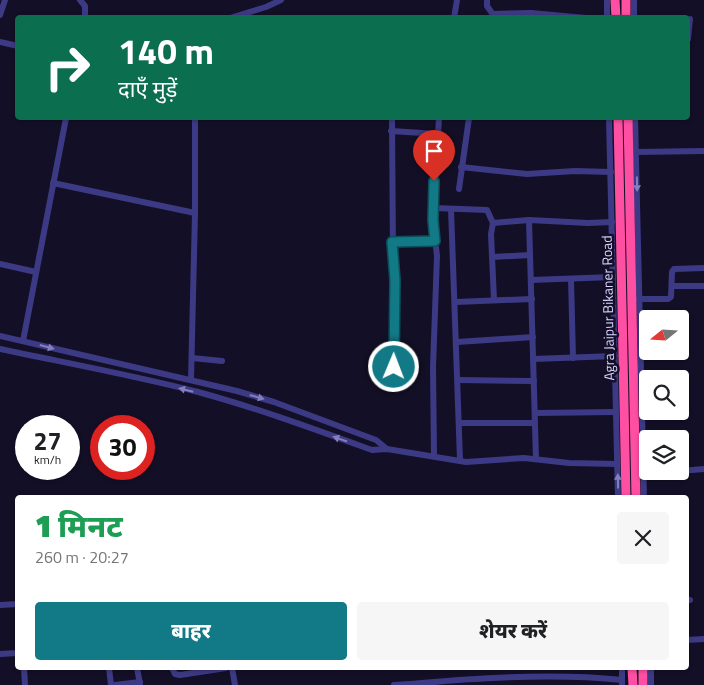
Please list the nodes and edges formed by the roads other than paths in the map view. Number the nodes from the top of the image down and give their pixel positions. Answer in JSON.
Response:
{"nodes":[{"id":1,"x":5,"y":0,"type":"edge"},
{"id":2,"x":80,"y":0,"type":"edge"},
{"id":3,"x":281,"y":0,"type":"edge"},
{"id":4,"x":457,"y":0,"type":"edge"},
{"id":5,"x":487,"y":0,"type":"edge"},
{"id":6,"x":607,"y":0,"type":"edge"},
{"id":7,"x":615,"y":0,"type":"edge"},
{"id":8,"x":626,"y":0,"type":"edge"},
{"id":9,"x":634,"y":0,"type":"edge"},
{"id":10,"x":0,"y":15,"type":"edge"},
{"id":11,"x":86,"y":15,"type":"edge"},
{"id":12,"x":240,"y":15,"type":"edge"},
{"id":13,"x":454,"y":15,"type":"edge"},
{"id":14,"x":493,"y":15,"type":"edge"},
{"id":15,"x":512,"y":15,"type":"edge"},
{"id":16,"x":545,"y":15,"type":"edge"},
{"id":17,"x":607,"y":15,"type":"edge"},
{"id":18,"x":616,"y":15,"type":"edge"},
{"id":19,"x":626,"y":15,"type":"edge"},
{"id":20,"x":634,"y":15,"type":"edge"},
{"id":21,"x":0,"y":42,"type":"edge"},
{"id":22,"x":15,"y":45,"type":"edge"},
{"id":23,"x":66,"y":120,"type":"edge"},
{"id":24,"x":195,"y":120,"type":"edge"},
{"id":25,"x":392,"y":120,"type":"edge"},
{"id":26,"x":439,"y":120,"type":"edge"},
{"id":27,"x":469,"y":120,"type":"edge"},
{"id":28,"x":609,"y":120,"type":"edge"},
{"id":29,"x":618,"y":120,"type":"edge"},
{"id":30,"x":628,"y":120,"type":"edge"},
{"id":31,"x":635,"y":120,"type":"edge"},
{"id":32,"x":391,"y":131,"type":"junction"},
{"id":33,"x":438,"y":134,"type":"junction"},
{"id":34,"x":704,"y":151,"type":"edge"},
{"id":35,"x":636,"y":152,"type":"junction"},
{"id":36,"x":461,"y":167,"type":"junction"},
{"id":37,"x":611,"y":172,"type":"junction"},
{"id":38,"x":53,"y":183,"type":"junction"},
{"id":39,"x":459,"y":189,"type":"dead end"},
{"id":40,"x":434,"y":208,"type":"junction"},
{"id":41,"x":451,"y":209,"type":"junction"},
{"id":42,"x":195,"y":213,"type":"junction"},
{"id":43,"x":529,"y":220,"type":"junction"},
{"id":44,"x":612,"y":222,"type":"junction"},
{"id":45,"x":493,"y":223,"type":"junction"},
{"id":46,"x":435,"y":241,"type":"junction"},
{"id":47,"x":392,"y":242,"type":"junction"},
{"id":48,"x":530,"y":255,"type":"junction"},
{"id":49,"x":492,"y":257,"type":"junction"},
{"id":50,"x":0,"y":264,"type":"edge"},
{"id":51,"x":704,"y":268,"type":"edge"},
{"id":52,"x":36,"y":272,"type":"junction"},
{"id":53,"x":613,"y":277,"type":"junction"},
{"id":54,"x":571,"y":279,"type":"junction"},
{"id":55,"x":531,"y":280,"type":"junction"},
{"id":56,"x":672,"y":286,"type":"junction"},
{"id":57,"x":704,"y":286,"type":"edge"},
{"id":58,"x":532,"y":299,"type":"junction"},
{"id":59,"x":639,"y":299,"type":"junction"},
{"id":60,"x":494,"y":300,"type":"junction"},
{"id":61,"x":456,"y":302,"type":"junction"},
{"id":62,"x":0,"y":336,"type":"edge"},
{"id":63,"x":533,"y":338,"type":"junction"},
{"id":64,"x":23,"y":341,"type":"junction"},
{"id":65,"x":457,"y":342,"type":"junction"},
{"id":66,"x":0,"y":349,"type":"edge"},
{"id":67,"x":615,"y":356,"type":"junction"},
{"id":68,"x":192,"y":358,"type":"junction"},
{"id":69,"x":573,"y":358,"type":"junction"},
{"id":70,"x":533,"y":359,"type":"junction"},
{"id":71,"x":222,"y":361,"type":"dead end"},
{"id":72,"x":394,"y":367,"type":"dead end"},
{"id":73,"x":191,"y":380,"type":"junction"},
{"id":74,"x":458,"y":380,"type":"junction"},
{"id":75,"x":534,"y":381,"type":"junction"},
{"id":76,"x":237,"y":391,"type":"junction"},
{"id":77,"x":233,"y":402,"type":"junction"},
{"id":78,"x":616,"y":412,"type":"junction"},
{"id":79,"x":535,"y":413,"type":"junction"},
{"id":80,"x":459,"y":422,"type":"junction"},
{"id":81,"x":535,"y":423,"type":"junction"},
{"id":82,"x":644,"y":430,"type":"edge"},
{"id":83,"x":387,"y":449,"type":"junction"},
{"id":84,"x":434,"y":456,"type":"junction"},
{"id":85,"x":536,"y":459,"type":"junction"},
{"id":86,"x":460,"y":460,"type":"junction"},
{"id":87,"x":617,"y":464,"type":"junction"},
{"id":88,"x":704,"y":469,"type":"edge"},
{"id":89,"x":689,"y":470,"type":"edge"},
{"id":90,"x":645,"y":480,"type":"edge"},
{"id":91,"x":618,"y":495,"type":"edge"},
{"id":92,"x":626,"y":495,"type":"edge"},
{"id":93,"x":636,"y":495,"type":"edge"},
{"id":94,"x":644,"y":495,"type":"edge"},
{"id":95,"x":15,"y":604,"type":"edge"},
{"id":96,"x":0,"y":606,"type":"edge"},
{"id":97,"x":689,"y":640,"type":"edge"},
{"id":98,"x":704,"y":640,"type":"edge"},
{"id":99,"x":0,"y":654,"type":"edge"},
{"id":100,"x":15,"y":654,"type":"edge"},
{"id":101,"x":24,"y":670,"type":"edge"},
{"id":102,"x":108,"y":670,"type":"edge"},
{"id":103,"x":137,"y":670,"type":"edge"},
{"id":104,"x":173,"y":670,"type":"edge"},
{"id":105,"x":213,"y":670,"type":"edge"},
{"id":106,"x":232,"y":670,"type":"edge"},
{"id":107,"x":632,"y":670,"type":"edge"},
{"id":108,"x":643,"y":670,"type":"edge"},
{"id":109,"x":651,"y":670,"type":"edge"},
{"id":110,"x":622,"y":682,"type":"edge"},
{"id":111,"x":140,"y":683,"type":"edge"},
{"id":112,"x":422,"y":684,"type":"edge"},
{"id":113,"x":25,"y":685,"type":"edge"},
{"id":114,"x":110,"y":685,"type":"edge"},
{"id":115,"x":115,"y":685,"type":"edge"},
{"id":116,"x":235,"y":685,"type":"edge"},
{"id":117,"x":394,"y":685,"type":"edge"},
{"id":118,"x":633,"y":685,"type":"edge"},
{"id":119,"x":643,"y":685,"type":"edge"},
{"id":120,"x":651,"y":685,"type":"edge"}],
"edges":[{"from":1,"to":10,"type":"street"},
{"from":2,"to":11,"type":"street"},
{"from":3,"to":12,"type":"street"},
{"from":4,"to":13,"type":"street"},
{"from":5,"to":14,"type":"street"},
{"from":6,"to":17,"type":"street"},
{"from":7,"to":18,"type":"highway"},
{"from":8,"to":19,"type":"highway"},
{"from":9,"to":20,"type":"street"},
{"from":15,"to":16,"type":"street"},
{"from":21,"to":22,"type":"street"},
{"from":23,"to":38,"type":"street"},
{"from":24,"to":42,"type":"street"},
{"from":25,"to":32,"type":"street"},
{"from":26,"to":33,"type":"street"},
{"from":27,"to":36,"type":"street"},
{"from":28,"to":37,"type":"street"},
{"from":29,"to":92,"type":"highway","name":"Agra Jaipur Bikaner Road"},
{"from":30,"to":93,"type":"highway","name":"Agra Jaipur Bikaner Road"},
{"from":31,"to":35,"type":"street"},
{"from":32,"to":33,"type":"street"},
{"from":32,"to":47,"type":"street"},
{"from":33,"to":40,"type":"street"},
{"from":34,"to":35,"type":"street"},
{"from":35,"to":59,"type":"street","one_way":true},
{"from":36,"to":37,"type":"street"},
{"from":36,"to":39,"type":"street"},
{"from":37,"to":44,"type":"street"},
{"from":38,"to":42,"type":"street"},
{"from":38,"to":52,"type":"street"},
{"from":40,"to":41,"type":"street"},
{"from":40,"to":46,"type":"street"},
{"from":41,"to":45,"type":"street"},
{"from":41,"to":61,"type":"street"},
{"from":42,"to":68,"type":"street"},
{"from":43,"to":44,"type":"street"},
{"from":43,"to":45,"type":"street"},
{"from":43,"to":48,"type":"street"},
{"from":44,"to":53,"type":"street"},
{"from":45,"to":49,"type":"street"},
{"from":46,"to":47,"type":"street"},
{"from":46,"to":84,"type":"street"},
{"from":47,"to":72,"type":"street"},
{"from":48,"to":49,"type":"street"},
{"from":48,"to":55,"type":"street"},
{"from":49,"to":60,"type":"street"},
{"from":50,"to":52,"type":"street"},
{"from":51,"to":56,"type":"street"},
{"from":52,"to":64,"type":"street"},
{"from":53,"to":54,"type":"street"},
{"from":53,"to":67,"type":"street"},
{"from":54,"to":55,"type":"street"},
{"from":54,"to":69,"type":"street"},
{"from":55,"to":58,"type":"street"},
{"from":56,"to":57,"type":"street"},
{"from":56,"to":59,"type":"street"},
{"from":58,"to":60,"type":"street"},
{"from":58,"to":63,"type":"street"},
{"from":59,"to":82,"type":"street"},
{"from":60,"to":61,"type":"street"},
{"from":61,"to":65,"type":"street"},
{"from":62,"to":64,"type":"street"},
{"from":63,"to":65,"type":"street"},
{"from":63,"to":70,"type":"street"},
{"from":64,"to":73,"type":"street","one_way":true},
{"from":65,"to":74,"type":"street"},
{"from":77,"to":66,"type":"street","one_way":true},
{"from":67,"to":69,"type":"street"},
{"from":67,"to":78,"type":"street"},
{"from":68,"to":71,"type":"street"},
{"from":68,"to":73,"type":"street"},
{"from":69,"to":70,"type":"street"},
{"from":70,"to":75,"type":"street"},
{"from":73,"to":76,"type":"street"},
{"from":74,"to":75,"type":"street"},
{"from":74,"to":80,"type":"street"},
{"from":75,"to":79,"type":"street"},
{"from":76,"to":77,"type":"street"},
{"from":76,"to":83,"type":"street","one_way":true},
{"from":83,"to":77,"type":"street","one_way":true},
{"from":78,"to":79,"type":"street"},
{"from":78,"to":87,"type":"street"},
{"from":79,"to":81,"type":"street"},
{"from":80,"to":81,"type":"street"},
{"from":80,"to":86,"type":"street"},
{"from":81,"to":85,"type":"street"},
{"from":83,"to":84,"type":"street"},
{"from":84,"to":86,"type":"street"},
{"from":85,"to":86,"type":"street"},
{"from":85,"to":87,"type":"street"},
{"from":91,"to":87,"type":"street","one_way":true},
{"from":88,"to":89,"type":"street"},
{"from":90,"to":94,"type":"street"},
{"from":95,"to":96,"type":"street"},
{"from":97,"to":98,"type":"street"},
{"from":99,"to":100,"type":"street"},
{"from":101,"to":113,"type":"street"},
{"from":102,"to":114,"type":"street"},
{"from":103,"to":111,"type":"street"},
{"from":104,"to":105,"type":"street"},
{"from":106,"to":116,"type":"street"},
{"from":107,"to":118,"type":"highway"},
{"from":108,"to":119,"type":"highway"},
{"from":109,"to":120,"type":"street"},
{"from":110,"to":112,"type":"street"},
{"from":111,"to":115,"type":"street"},
{"from":112,"to":117,"type":"street"}]}
